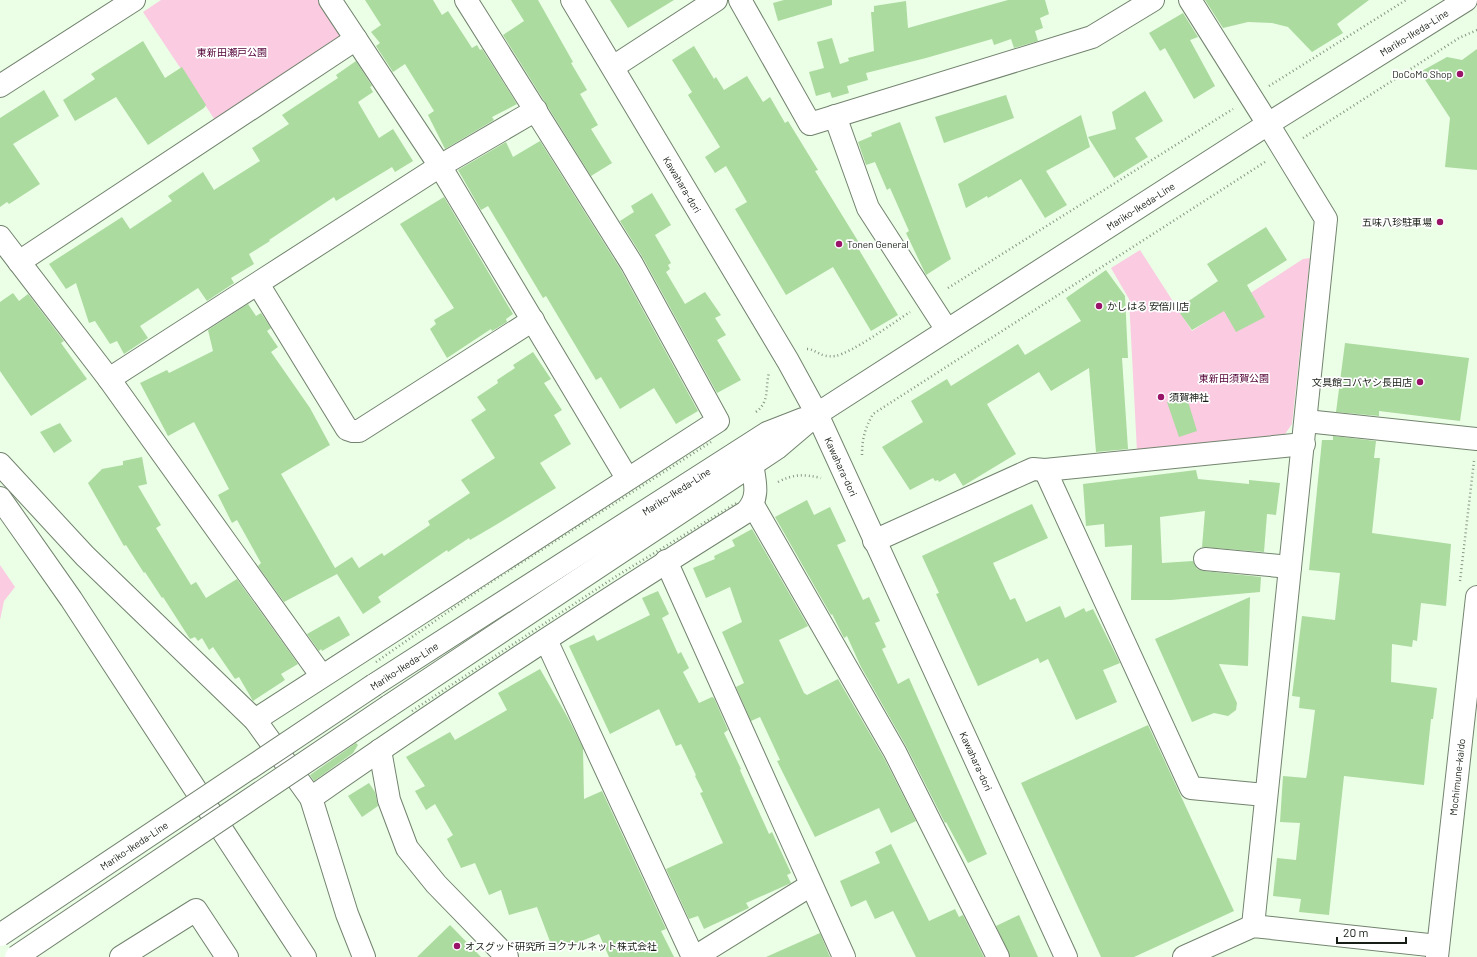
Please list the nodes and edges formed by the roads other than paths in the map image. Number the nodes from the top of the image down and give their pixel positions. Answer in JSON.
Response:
{"nodes":[{"id":1,"x":134,"y":0,"type":"edge"},
{"id":2,"x":330,"y":0,"type":"edge"},
{"id":3,"x":466,"y":0,"type":"edge"},
{"id":4,"x":572,"y":0,"type":"edge"},
{"id":5,"x":716,"y":0,"type":"edge"},
{"id":6,"x":740,"y":0,"type":"edge"},
{"id":7,"x":1153,"y":0,"type":"edge"},
{"id":8,"x":1190,"y":0,"type":"edge"},
{"id":9,"x":1466,"y":0,"type":"edge"},
{"id":10,"x":356,"y":40,"type":"junction"},
{"id":11,"x":613,"y":67,"type":"junction"},
{"id":12,"x":0,"y":86,"type":"edge"},
{"id":13,"x":536,"y":110,"type":"junction"},
{"id":14,"x":834,"y":116,"type":"junction"},
{"id":15,"x":1268,"y":124,"type":"junction"},
{"id":16,"x":440,"y":166,"type":"junction"},
{"id":17,"x":0,"y":236,"type":"edge"},
{"id":18,"x":19,"y":262,"type":"junction"},
{"id":19,"x":258,"y":284,"type":"junction"},
{"id":20,"x":533,"y":320,"type":"junction"},
{"id":21,"x":947,"y":330,"type":"junction"},
{"id":22,"x":109,"y":379,"type":"junction"},
{"id":23,"x":817,"y":414,"type":"junction"},
{"id":24,"x":1306,"y":421,"type":"junction"},
{"id":25,"x":1477,"y":439,"type":"edge"},
{"id":26,"x":772,"y":441,"type":"junction"},
{"id":27,"x":1304,"y":444,"type":"junction"},
{"id":28,"x":0,"y":464,"type":"edge"},
{"id":29,"x":752,"y":464,"type":"junction"},
{"id":30,"x":1044,"y":470,"type":"junction"},
{"id":31,"x":628,"y":478,"type":"junction"},
{"id":32,"x":0,"y":498,"type":"edge"},
{"id":33,"x":749,"y":500,"type":"junction"},
{"id":34,"x":874,"y":541,"type":"junction"},
{"id":35,"x":1205,"y":559,"type":"dead end"},
{"id":36,"x":666,"y":561,"type":"junction"},
{"id":37,"x":1290,"y":567,"type":"junction"},
{"id":38,"x":1477,"y":598,"type":"edge"},
{"id":39,"x":546,"y":640,"type":"junction"},
{"id":40,"x":321,"y":675,"type":"junction"},
{"id":41,"x":255,"y":720,"type":"junction"},
{"id":42,"x":380,"y":750,"type":"junction"},
{"id":43,"x":1265,"y":795,"type":"junction"},
{"id":44,"x":311,"y":798,"type":"junction"},
{"id":45,"x":811,"y":886,"type":"junction"},
{"id":46,"x":1253,"y":926,"type":"junction"},
{"id":47,"x":0,"y":935,"type":"edge"},
{"id":48,"x":1438,"y":951,"type":"edge"},
{"id":49,"x":16,"y":957,"type":"edge"},
{"id":50,"x":121,"y":957,"type":"edge"},
{"id":51,"x":227,"y":957,"type":"edge"},
{"id":52,"x":305,"y":957,"type":"edge"},
{"id":53,"x":364,"y":957,"type":"edge"},
{"id":54,"x":507,"y":957,"type":"edge"},
{"id":55,"x":694,"y":957,"type":"edge"},
{"id":56,"x":844,"y":957,"type":"edge"},
{"id":57,"x":998,"y":957,"type":"edge"},
{"id":58,"x":1066,"y":957,"type":"edge"},
{"id":59,"x":1184,"y":957,"type":"edge"}],
"edges":[{"from":1,"to":12,"type":"street"},
{"from":2,"to":10,"type":"street"},
{"from":3,"to":13,"type":"street"},
{"from":4,"to":11,"type":"street","name":"Kawahara-dori"},
{"from":5,"to":11,"type":"street"},
{"from":6,"to":14,"type":"street"},
{"from":7,"to":14,"type":"street"},
{"from":8,"to":15,"type":"street"},
{"from":9,"to":15,"type":"street","name":"Mariko-Ikeda-Line"},
{"from":10,"to":16,"type":"street"},
{"from":10,"to":18,"type":"street"},
{"from":11,"to":23,"type":"street","name":"Kawahara-dori"},
{"from":13,"to":16,"type":"street"},
{"from":13,"to":31,"type":"street"},
{"from":14,"to":21,"type":"street"},
{"from":15,"to":21,"type":"street","name":"Mariko-Ikeda-Line"},
{"from":15,"to":24,"type":"street"},
{"from":16,"to":19,"type":"street"},
{"from":16,"to":20,"type":"street"},
{"from":17,"to":18,"type":"street"},
{"from":18,"to":22,"type":"street"},
{"from":19,"to":20,"type":"street"},
{"from":19,"to":22,"type":"street"},
{"from":20,"to":31,"type":"street"},
{"from":21,"to":23,"type":"street","name":"Mariko-Ikeda-Line"},
{"from":22,"to":40,"type":"street"},
{"from":23,"to":26,"type":"street","name":"Mariko-Ikeda-Line"},
{"from":23,"to":34,"type":"street","name":"Kawahara-dori"},
{"from":24,"to":25,"type":"street"},
{"from":24,"to":27,"type":"street"},
{"from":26,"to":29,"type":"street","name":"Mariko-Ikeda-Line"},
{"from":26,"to":47,"type":"street","name":"Mariko-Ikeda-Line","bridge":true},
{"from":27,"to":30,"type":"street"},
{"from":27,"to":37,"type":"street"},
{"from":28,"to":41,"type":"street"},
{"from":29,"to":33,"type":"street"},
{"from":29,"to":49,"type":"street","name":"Mariko-Ikeda-Line","bridge":true},
{"from":30,"to":34,"type":"street"},
{"from":30,"to":43,"type":"street"},
{"from":31,"to":40,"type":"street"},
{"from":32,"to":52,"type":"street"},
{"from":33,"to":36,"type":"street"},
{"from":33,"to":57,"type":"street"},
{"from":34,"to":58,"type":"street","name":"Kawahara-dori"},
{"from":35,"to":37,"type":"street"},
{"from":36,"to":39,"type":"street"},
{"from":36,"to":45,"type":"street"},
{"from":37,"to":43,"type":"street"},
{"from":38,"to":48,"type":"street","name":"Mochimune-kaido"},
{"from":39,"to":42,"type":"street"},
{"from":39,"to":55,"type":"street"},
{"from":40,"to":41,"type":"street"},
{"from":41,"to":44,"type":"street"},
{"from":42,"to":44,"type":"street"},
{"from":42,"to":54,"type":"street"},
{"from":43,"to":46,"type":"street"},
{"from":44,"to":53,"type":"street"},
{"from":45,"to":55,"type":"street"},
{"from":45,"to":56,"type":"street"},
{"from":46,"to":48,"type":"street"},
{"from":46,"to":59,"type":"street"},
{"from":50,"to":51,"type":"street"}]}
